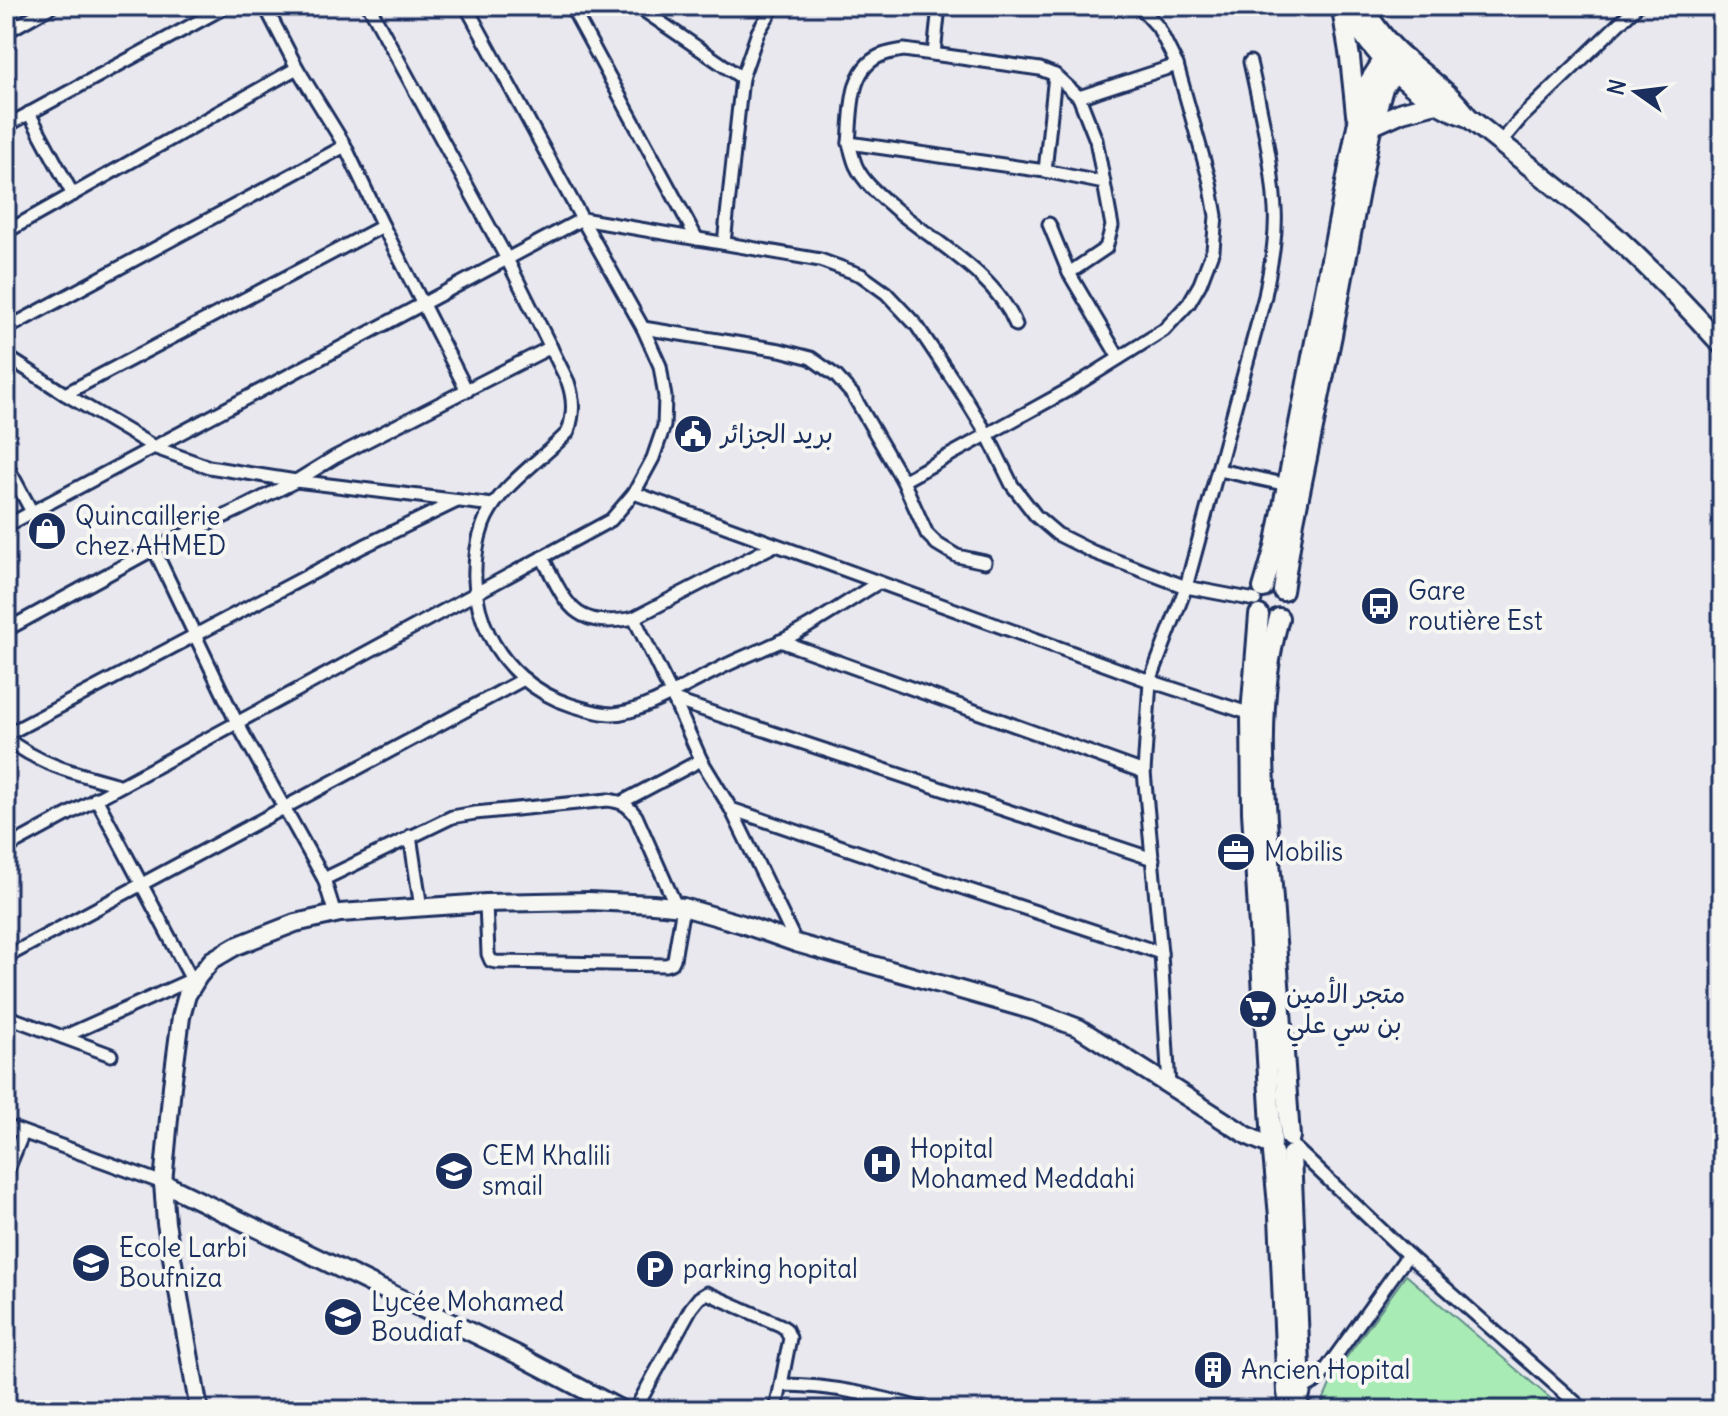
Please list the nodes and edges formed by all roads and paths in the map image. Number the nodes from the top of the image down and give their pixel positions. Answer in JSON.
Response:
{"nodes":[{"id":1,"x":52,"y":6,"type":"edge"},
{"id":2,"x":227,"y":6,"type":"edge"},
{"id":3,"x":265,"y":6,"type":"edge"},
{"id":4,"x":369,"y":6,"type":"edge"},
{"id":5,"x":466,"y":6,"type":"edge"},
{"id":6,"x":571,"y":6,"type":"edge"},
{"id":7,"x":774,"y":6,"type":"edge"},
{"id":8,"x":939,"y":6,"type":"edge"},
{"id":9,"x":1139,"y":6,"type":"edge"},
{"id":10,"x":1343,"y":6,"type":"edge"},
{"id":11,"x":1362,"y":6,"type":"edge"},
{"id":12,"x":1637,"y":6,"type":"edge"},
{"id":13,"x":642,"y":7,"type":"edge"},
{"id":14,"x":6,"y":32,"type":"edge"},
{"id":15,"x":934,"y":54,"type":"junction"},
{"id":16,"x":1394,"y":58,"type":"junction"},
{"id":17,"x":1250,"y":62,"type":"dead end"},
{"id":18,"x":1177,"y":65,"type":"junction"},
{"id":19,"x":297,"y":68,"type":"junction"},
{"id":20,"x":1055,"y":75,"type":"junction"},
{"id":21,"x":742,"y":78,"type":"junction"},
{"id":22,"x":1079,"y":97,"type":"junction"},
{"id":23,"x":1436,"y":103,"type":"junction"},
{"id":24,"x":29,"y":113,"type":"junction"},
{"id":25,"x":1468,"y":117,"type":"junction"},
{"id":26,"x":6,"y":126,"type":"edge"},
{"id":27,"x":1365,"y":126,"type":"junction"},
{"id":28,"x":849,"y":143,"type":"junction"},
{"id":29,"x":1500,"y":143,"type":"junction"},
{"id":30,"x":345,"y":146,"type":"junction"},
{"id":31,"x":1045,"y":171,"type":"junction"},
{"id":32,"x":1104,"y":183,"type":"junction"},
{"id":33,"x":73,"y":195,"type":"junction"},
{"id":34,"x":582,"y":219,"type":"junction"},
{"id":35,"x":1049,"y":224,"type":"dead end"},
{"id":36,"x":383,"y":226,"type":"junction"},
{"id":37,"x":6,"y":232,"type":"edge"},
{"id":38,"x":697,"y":239,"type":"junction"},
{"id":39,"x":724,"y":243,"type":"junction"},
{"id":40,"x":507,"y":259,"type":"junction"},
{"id":41,"x":1069,"y":273,"type":"junction"},
{"id":42,"x":423,"y":303,"type":"junction"},
{"id":43,"x":1016,"y":325,"type":"dead end"},
{"id":44,"x":643,"y":328,"type":"junction"},
{"id":45,"x":6,"y":329,"type":"edge"},
{"id":46,"x":1722,"y":345,"type":"edge"},
{"id":47,"x":551,"y":347,"type":"junction"},
{"id":48,"x":6,"y":356,"type":"edge"},
{"id":49,"x":1119,"y":358,"type":"junction"},
{"id":50,"x":467,"y":391,"type":"junction"},
{"id":51,"x":65,"y":394,"type":"junction"},
{"id":52,"x":987,"y":434,"type":"junction"},
{"id":53,"x":156,"y":448,"type":"junction"},
{"id":54,"x":6,"y":464,"type":"edge"},
{"id":55,"x":1219,"y":470,"type":"junction"},
{"id":56,"x":296,"y":481,"type":"junction"},
{"id":57,"x":903,"y":481,"type":"junction"},
{"id":58,"x":1288,"y":485,"type":"junction"},
{"id":59,"x":634,"y":493,"type":"junction"},
{"id":60,"x":457,"y":501,"type":"junction"},
{"id":61,"x":493,"y":505,"type":"junction"},
{"id":62,"x":32,"y":512,"type":"junction"},
{"id":63,"x":6,"y":526,"type":"edge"},
{"id":64,"x":775,"y":545,"type":"junction"},
{"id":65,"x":154,"y":549,"type":"junction"},
{"id":66,"x":542,"y":557,"type":"junction"},
{"id":67,"x":985,"y":562,"type":"dead end"},
{"id":68,"x":878,"y":583,"type":"junction"},
{"id":69,"x":1186,"y":587,"type":"junction"},
{"id":70,"x":1283,"y":591,"type":"junction"},
{"id":71,"x":477,"y":592,"type":"junction"},
{"id":72,"x":1259,"y":601,"type":"junction"},
{"id":73,"x":634,"y":618,"type":"junction"},
{"id":74,"x":1279,"y":618,"type":"junction"},
{"id":75,"x":6,"y":630,"type":"edge"},
{"id":76,"x":195,"y":635,"type":"junction"},
{"id":77,"x":780,"y":641,"type":"junction"},
{"id":78,"x":524,"y":679,"type":"junction"},
{"id":79,"x":1150,"y":681,"type":"junction"},
{"id":80,"x":672,"y":696,"type":"junction"},
{"id":81,"x":1251,"y":714,"type":"junction"},
{"id":82,"x":237,"y":723,"type":"junction"},
{"id":83,"x":6,"y":736,"type":"edge"},
{"id":84,"x":701,"y":760,"type":"junction"},
{"id":85,"x":1144,"y":772,"type":"junction"},
{"id":86,"x":119,"y":785,"type":"junction"},
{"id":87,"x":96,"y":798,"type":"junction"},
{"id":88,"x":622,"y":802,"type":"junction"},
{"id":89,"x":285,"y":807,"type":"junction"},
{"id":90,"x":731,"y":809,"type":"junction"},
{"id":91,"x":410,"y":836,"type":"junction"},
{"id":92,"x":6,"y":848,"type":"edge"},
{"id":93,"x":1153,"y":859,"type":"junction"},
{"id":94,"x":324,"y":879,"type":"junction"},
{"id":95,"x":142,"y":885,"type":"junction"},
{"id":96,"x":486,"y":903,"type":"junction"},
{"id":97,"x":679,"y":907,"type":"junction"},
{"id":98,"x":421,"y":908,"type":"junction"},
{"id":99,"x":335,"y":914,"type":"junction"},
{"id":100,"x":796,"y":943,"type":"junction"},
{"id":101,"x":1161,"y":953,"type":"junction"},
{"id":102,"x":6,"y":957,"type":"edge"},
{"id":103,"x":195,"y":978,"type":"junction"},
{"id":104,"x":6,"y":1016,"type":"edge"},
{"id":105,"x":63,"y":1037,"type":"junction"},
{"id":106,"x":111,"y":1055,"type":"dead end"},
{"id":107,"x":1169,"y":1086,"type":"junction"},
{"id":108,"x":6,"y":1126,"type":"edge"},
{"id":109,"x":23,"y":1133,"type":"junction"},
{"id":110,"x":1282,"y":1147,"type":"junction"},
{"id":111,"x":6,"y":1174,"type":"edge"},
{"id":112,"x":163,"y":1183,"type":"junction"},
{"id":113,"x":1408,"y":1255,"type":"junction"},
{"id":114,"x":782,"y":1385,"type":"junction"},
{"id":115,"x":1292,"y":1397,"type":"edge"},
{"id":116,"x":199,"y":1410,"type":"edge"},
{"id":117,"x":622,"y":1410,"type":"edge"},
{"id":118,"x":635,"y":1410,"type":"edge"},
{"id":119,"x":776,"y":1410,"type":"edge"},
{"id":120,"x":927,"y":1410,"type":"edge"},
{"id":121,"x":1296,"y":1410,"type":"edge"},
{"id":122,"x":1584,"y":1410,"type":"edge"}],
"edges":[{"from":1,"to":14,"type":"street"},
{"from":2,"to":24,"type":"street"},
{"from":3,"to":19,"type":"street"},
{"from":4,"to":40,"type":"street"},
{"from":5,"to":34,"type":"street"},
{"from":6,"to":38,"type":"street"},
{"from":7,"to":21,"type":"street"},
{"from":8,"to":15,"type":"street"},
{"from":9,"to":18,"type":"street"},
{"from":10,"to":16,"type":"main road"},
{"from":10,"to":27,"type":"main road"},
{"from":11,"to":16,"type":"main road"},
{"from":12,"to":29,"type":"street"},
{"from":13,"to":21,"type":"street"},
{"from":15,"to":20,"type":"street"},
{"from":15,"to":28,"type":"street"},
{"from":16,"to":23,"type":"main road"},
{"from":16,"to":25,"type":"main road"},
{"from":16,"to":27,"type":"main road"},
{"from":17,"to":55,"type":"street"},
{"from":18,"to":22,"type":"street"},
{"from":18,"to":49,"type":"street"},
{"from":19,"to":30,"type":"street"},
{"from":19,"to":33,"type":"street"},
{"from":20,"to":22,"type":"street"},
{"from":20,"to":31,"type":"street"},
{"from":21,"to":39,"type":"street"},
{"from":22,"to":32,"type":"street"},
{"from":23,"to":25,"type":"main road"},
{"from":23,"to":27,"type":"main road"},
{"from":24,"to":26,"type":"street"},
{"from":24,"to":33,"type":"street"},
{"from":25,"to":29,"type":"main road"},
{"from":27,"to":58,"type":"main road"},
{"from":27,"to":70,"type":"main road"},
{"from":28,"to":31,"type":"street"},
{"from":28,"to":43,"type":"street"},
{"from":29,"to":46,"type":"main road"},
{"from":30,"to":36,"type":"street"},
{"from":30,"to":45,"type":"street"},
{"from":31,"to":32,"type":"street"},
{"from":32,"to":41,"type":"street"},
{"from":33,"to":37,"type":"street"},
{"from":34,"to":38,"type":"street"},
{"from":34,"to":40,"type":"street"},
{"from":34,"to":44,"type":"street"},
{"from":35,"to":41,"type":"street"},
{"from":36,"to":42,"type":"street"},
{"from":36,"to":51,"type":"street"},
{"from":38,"to":39,"type":"street"},
{"from":39,"to":52,"type":"street"},
{"from":40,"to":42,"type":"street"},
{"from":40,"to":47,"type":"street"},
{"from":41,"to":49,"type":"street"},
{"from":42,"to":50,"type":"street"},
{"from":42,"to":53,"type":"street"},
{"from":44,"to":57,"type":"street"},
{"from":44,"to":59,"type":"street"},
{"from":47,"to":50,"type":"street"},
{"from":47,"to":61,"type":"street"},
{"from":48,"to":51,"type":"street"},
{"from":49,"to":52,"type":"street"},
{"from":50,"to":56,"type":"street"},
{"from":51,"to":53,"type":"street"},
{"from":52,"to":57,"type":"street"},
{"from":52,"to":69,"type":"street"},
{"from":53,"to":56,"type":"street"},
{"from":53,"to":62,"type":"street"},
{"from":54,"to":62,"type":"street"},
{"from":55,"to":58,"type":"street"},
{"from":55,"to":69,"type":"street"},
{"from":56,"to":60,"type":"street"},
{"from":56,"to":65,"type":"street"},
{"from":57,"to":67,"type":"street"},
{"from":58,"to":72,"type":"main road"},
{"from":59,"to":64,"type":"street"},
{"from":59,"to":66,"type":"street"},
{"from":60,"to":61,"type":"street"},
{"from":60,"to":76,"type":"street"},
{"from":61,"to":71,"type":"street"},
{"from":62,"to":63,"type":"street"},
{"from":64,"to":68,"type":"street"},
{"from":64,"to":73,"type":"street"},
{"from":65,"to":75,"type":"street"},
{"from":65,"to":76,"type":"street"},
{"from":66,"to":71,"type":"street"},
{"from":66,"to":73,"type":"street"},
{"from":68,"to":77,"type":"street"},
{"from":68,"to":79,"type":"street"},
{"from":69,"to":72,"type":"street"},
{"from":69,"to":79,"type":"street"},
{"from":70,"to":72,"type":"main road"},
{"from":70,"to":74,"type":"main road"},
{"from":71,"to":78,"type":"street"},
{"from":71,"to":82,"type":"street"},
{"from":72,"to":74,"type":"main road"},
{"from":72,"to":81,"type":"main road"},
{"from":73,"to":80,"type":"street"},
{"from":74,"to":110,"type":"main road"},
{"from":76,"to":82,"type":"street"},
{"from":76,"to":83,"type":"street"},
{"from":77,"to":80,"type":"street"},
{"from":77,"to":85,"type":"street"},
{"from":78,"to":80,"type":"street"},
{"from":78,"to":89,"type":"street"},
{"from":79,"to":81,"type":"street"},
{"from":79,"to":85,"type":"street"},
{"from":80,"to":84,"type":"street"},
{"from":80,"to":93,"type":"street"},
{"from":81,"to":110,"type":"main road"},
{"from":82,"to":86,"type":"street"},
{"from":82,"to":89,"type":"street"},
{"from":83,"to":86,"type":"street"},
{"from":84,"to":88,"type":"street"},
{"from":84,"to":90,"type":"street"},
{"from":85,"to":93,"type":"street"},
{"from":86,"to":87,"type":"street"},
{"from":87,"to":92,"type":"street"},
{"from":87,"to":95,"type":"street"},
{"from":88,"to":91,"type":"street"},
{"from":88,"to":97,"type":"street"},
{"from":89,"to":94,"type":"street"},
{"from":89,"to":95,"type":"street"},
{"from":90,"to":100,"type":"street"},
{"from":90,"to":101,"type":"street"},
{"from":91,"to":94,"type":"street"},
{"from":91,"to":98,"type":"street"},
{"from":93,"to":101,"type":"street"},
{"from":94,"to":99,"type":"street"},
{"from":95,"to":102,"type":"street"},
{"from":95,"to":103,"type":"street"},
{"from":96,"to":97,"type":"main road"},
{"from":96,"to":97,"type":"street"},
{"from":96,"to":98,"type":"main road"},
{"from":97,"to":100,"type":"main road"},
{"from":98,"to":99,"type":"main road"},
{"from":99,"to":103,"type":"main road"},
{"from":100,"to":107,"type":"main road"},
{"from":101,"to":107,"type":"street"},
{"from":103,"to":105,"type":"street"},
{"from":103,"to":112,"type":"main road"},
{"from":104,"to":105,"type":"street"},
{"from":105,"to":106,"type":"street"},
{"from":107,"to":110,"type":"main road"},
{"from":108,"to":109,"type":"street"},
{"from":109,"to":111,"type":"street"},
{"from":109,"to":112,"type":"street"},
{"from":110,"to":113,"type":"street"},
{"from":110,"to":115,"type":"main road"},
{"from":112,"to":116,"type":"main road"},
{"from":112,"to":117,"type":"main road"},
{"from":113,"to":115,"type":"street"},
{"from":113,"to":122,"type":"street"},
{"from":114,"to":118,"type":"street"},
{"from":114,"to":119,"type":"street"},
{"from":114,"to":120,"type":"street"},
{"from":115,"to":121,"type":"main road"}]}
